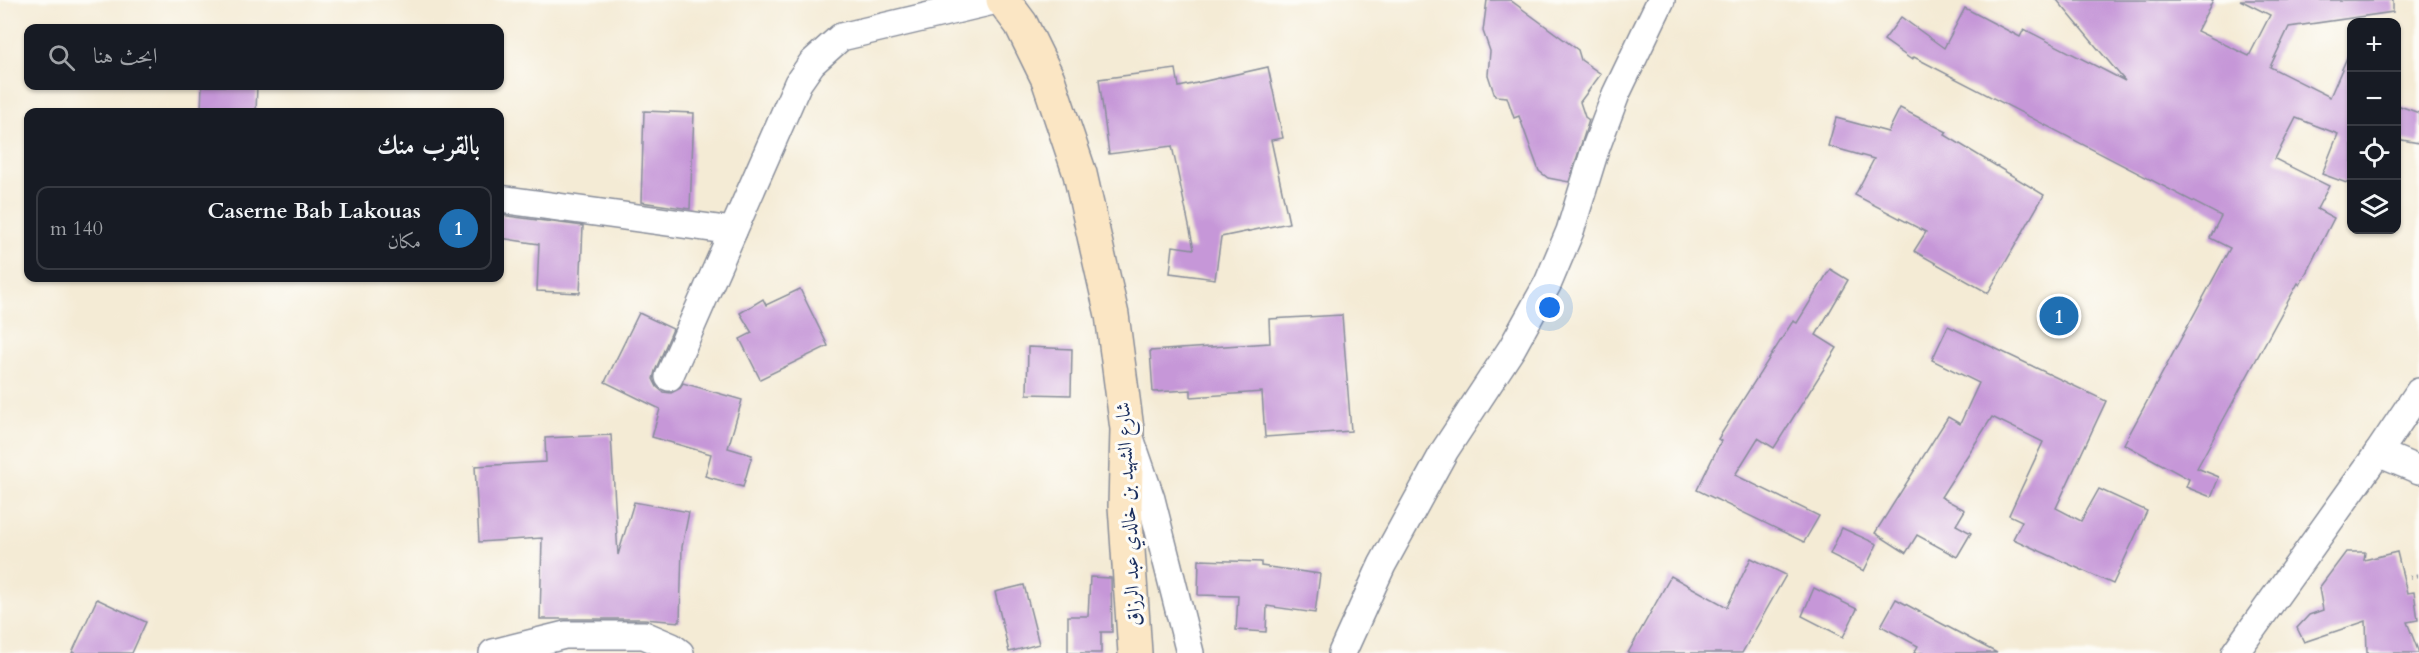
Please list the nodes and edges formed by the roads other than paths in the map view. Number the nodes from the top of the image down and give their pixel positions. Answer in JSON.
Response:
{"nodes":[{"id":1,"x":997,"y":0,"type":"edge"},
{"id":2,"x":1003,"y":0,"type":"edge"},
{"id":3,"x":1661,"y":0,"type":"edge"},
{"id":4,"x":504,"y":201,"type":"edge"},
{"id":5,"x":733,"y":231,"type":"junction"},
{"id":6,"x":669,"y":377,"type":"dead end"},
{"id":7,"x":2419,"y":392,"type":"edge"},
{"id":8,"x":1127,"y":429,"type":"junction"},
{"id":9,"x":2378,"y":453,"type":"junction"},
{"id":10,"x":2419,"y":470,"type":"edge"},
{"id":11,"x":494,"y":653,"type":"edge"},
{"id":12,"x":680,"y":653,"type":"edge"},
{"id":13,"x":1135,"y":653,"type":"edge"},
{"id":14,"x":1190,"y":653,"type":"edge"},
{"id":15,"x":1342,"y":653,"type":"edge"},
{"id":16,"x":2235,"y":653,"type":"edge"}],
"edges":[{"from":1,"to":5,"type":"street"},
{"from":2,"to":8,"type":"main road","name":"شارع الشهيد بن خالدي عبد الرزاق"},
{"from":3,"to":15,"type":"street"},
{"from":4,"to":5,"type":"street"},
{"from":5,"to":6,"type":"street"},
{"from":7,"to":9,"type":"street"},
{"from":8,"to":13,"type":"main road","name":"شارع الشهيد بن خالدي عبد الرزاق"},
{"from":8,"to":14,"type":"street"},
{"from":9,"to":10,"type":"street"},
{"from":9,"to":16,"type":"street"},
{"from":11,"to":12,"type":"street"}]}
